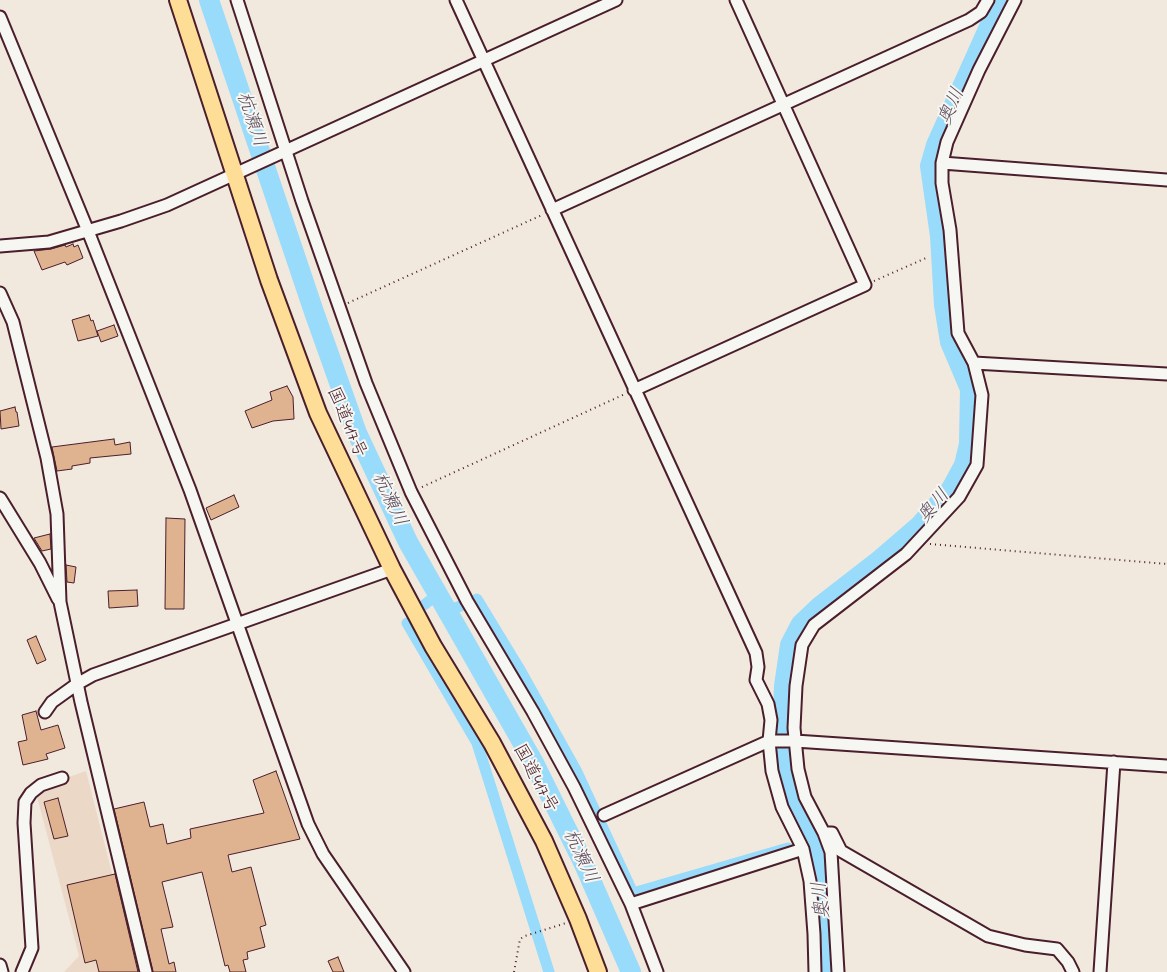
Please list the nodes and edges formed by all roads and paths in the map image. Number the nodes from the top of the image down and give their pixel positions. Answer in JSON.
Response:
{"nodes":[{"id":1,"x":178,"y":0,"type":"edge"},
{"id":2,"x":237,"y":0,"type":"edge"},
{"id":3,"x":456,"y":0,"type":"edge"},
{"id":4,"x":616,"y":0,"type":"edge"},
{"id":5,"x":736,"y":0,"type":"edge"},
{"id":6,"x":988,"y":0,"type":"edge"},
{"id":7,"x":1015,"y":0,"type":"edge"},
{"id":8,"x":0,"y":18,"type":"edge"},
{"id":9,"x":484,"y":60,"type":"junction"},
{"id":10,"x":782,"y":105,"type":"junction"},
{"id":11,"x":284,"y":150,"type":"junction"},
{"id":12,"x":942,"y":163,"type":"junction"},
{"id":13,"x":242,"y":170,"type":"junction"},
{"id":14,"x":1167,"y":180,"type":"edge"},
{"id":15,"x":552,"y":210,"type":"junction"},
{"id":16,"x":88,"y":231,"type":"junction"},
{"id":17,"x":0,"y":246,"type":"edge"},
{"id":18,"x":926,"y":258,"type":"dead end"},
{"id":19,"x":865,"y":285,"type":"junction"},
{"id":20,"x":0,"y":293,"type":"edge"},
{"id":21,"x":339,"y":307,"type":"junction"},
{"id":22,"x":974,"y":363,"type":"junction"},
{"id":23,"x":1167,"y":374,"type":"edge"},
{"id":24,"x":634,"y":390,"type":"junction"},
{"id":25,"x":411,"y":492,"type":"junction"},
{"id":26,"x":1,"y":501,"type":"edge"},
{"id":27,"x":916,"y":543,"type":"junction"},
{"id":28,"x":1167,"y":564,"type":"edge"},
{"id":29,"x":392,"y":569,"type":"junction"},
{"id":30,"x":60,"y":602,"type":"junction"},
{"id":31,"x":237,"y":624,"type":"junction"},
{"id":32,"x":77,"y":684,"type":"junction"},
{"id":33,"x":45,"y":712,"type":"dead end"},
{"id":34,"x":769,"y":741,"type":"junction"},
{"id":35,"x":793,"y":741,"type":"junction"},
{"id":36,"x":1114,"y":762,"type":"junction"},
{"id":37,"x":1167,"y":766,"type":"edge"},
{"id":38,"x":62,"y":778,"type":"dead end"},
{"id":39,"x":604,"y":816,"type":"dead end"},
{"id":40,"x":824,"y":833,"type":"junction"},
{"id":41,"x":803,"y":849,"type":"junction"},
{"id":42,"x":631,"y":904,"type":"junction"},
{"id":43,"x":578,"y":919,"type":"junction"},
{"id":44,"x":0,"y":965,"type":"edge"},
{"id":45,"x":2,"y":972,"type":"edge"},
{"id":46,"x":22,"y":972,"type":"edge"},
{"id":47,"x":146,"y":972,"type":"edge"},
{"id":48,"x":404,"y":972,"type":"edge"},
{"id":49,"x":514,"y":972,"type":"edge"},
{"id":50,"x":598,"y":972,"type":"edge"},
{"id":51,"x":657,"y":972,"type":"edge"},
{"id":52,"x":815,"y":972,"type":"edge"},
{"id":53,"x":838,"y":972,"type":"edge"},
{"id":54,"x":1073,"y":972,"type":"edge"},
{"id":55,"x":1100,"y":972,"type":"edge"}],
"edges":[{"from":1,"to":13,"type":"highway","name":"国道417号"},
{"from":2,"to":11,"type":"street"},
{"from":3,"to":9,"type":"street"},
{"from":4,"to":9,"type":"street"},
{"from":5,"to":10,"type":"street"},
{"from":6,"to":10,"type":"street"},
{"from":7,"to":12,"type":"street"},
{"from":8,"to":16,"type":"street"},
{"from":9,"to":11,"type":"street"},
{"from":9,"to":15,"type":"street"},
{"from":10,"to":15,"type":"street"},
{"from":10,"to":19,"type":"street"},
{"from":11,"to":13,"type":"street"},
{"from":11,"to":21,"type":"street"},
{"from":12,"to":14,"type":"street"},
{"from":12,"to":22,"type":"street"},
{"from":13,"to":16,"type":"street"},
{"from":13,"to":29,"type":"highway","name":"国道417号"},
{"from":15,"to":21,"type":"path"},
{"from":15,"to":24,"type":"street"},
{"from":16,"to":17,"type":"street"},
{"from":16,"to":31,"type":"street"},
{"from":18,"to":19,"type":"path"},
{"from":19,"to":24,"type":"street"},
{"from":20,"to":30,"type":"street"},
{"from":21,"to":25,"type":"street"},
{"from":22,"to":23,"type":"street"},
{"from":22,"to":27,"type":"street"},
{"from":24,"to":25,"type":"path"},
{"from":24,"to":34,"type":"street"},
{"from":25,"to":42,"type":"street"},
{"from":26,"to":30,"type":"street"},
{"from":27,"to":28,"type":"path"},
{"from":27,"to":35,"type":"street"},
{"from":29,"to":31,"type":"street"},
{"from":29,"to":43,"type":"highway","name":"国道417号"},
{"from":30,"to":32,"type":"street"},
{"from":31,"to":32,"type":"street"},
{"from":31,"to":48,"type":"street"},
{"from":32,"to":33,"type":"street"},
{"from":32,"to":47,"type":"street"},
{"from":34,"to":35,"type":"street"},
{"from":34,"to":39,"type":"street"},
{"from":34,"to":41,"type":"street"},
{"from":35,"to":36,"type":"street"},
{"from":35,"to":40,"type":"street"},
{"from":36,"to":37,"type":"street"},
{"from":36,"to":55,"type":"street"},
{"from":38,"to":46,"type":"street"},
{"from":40,"to":53,"type":"street"},
{"from":40,"to":54,"type":"street"},
{"from":41,"to":42,"type":"street"},
{"from":41,"to":52,"type":"street"},
{"from":42,"to":51,"type":"street"},
{"from":43,"to":49,"type":"path"},
{"from":43,"to":50,"type":"highway","name":"国道417号"},
{"from":44,"to":45,"type":"street"}]}
